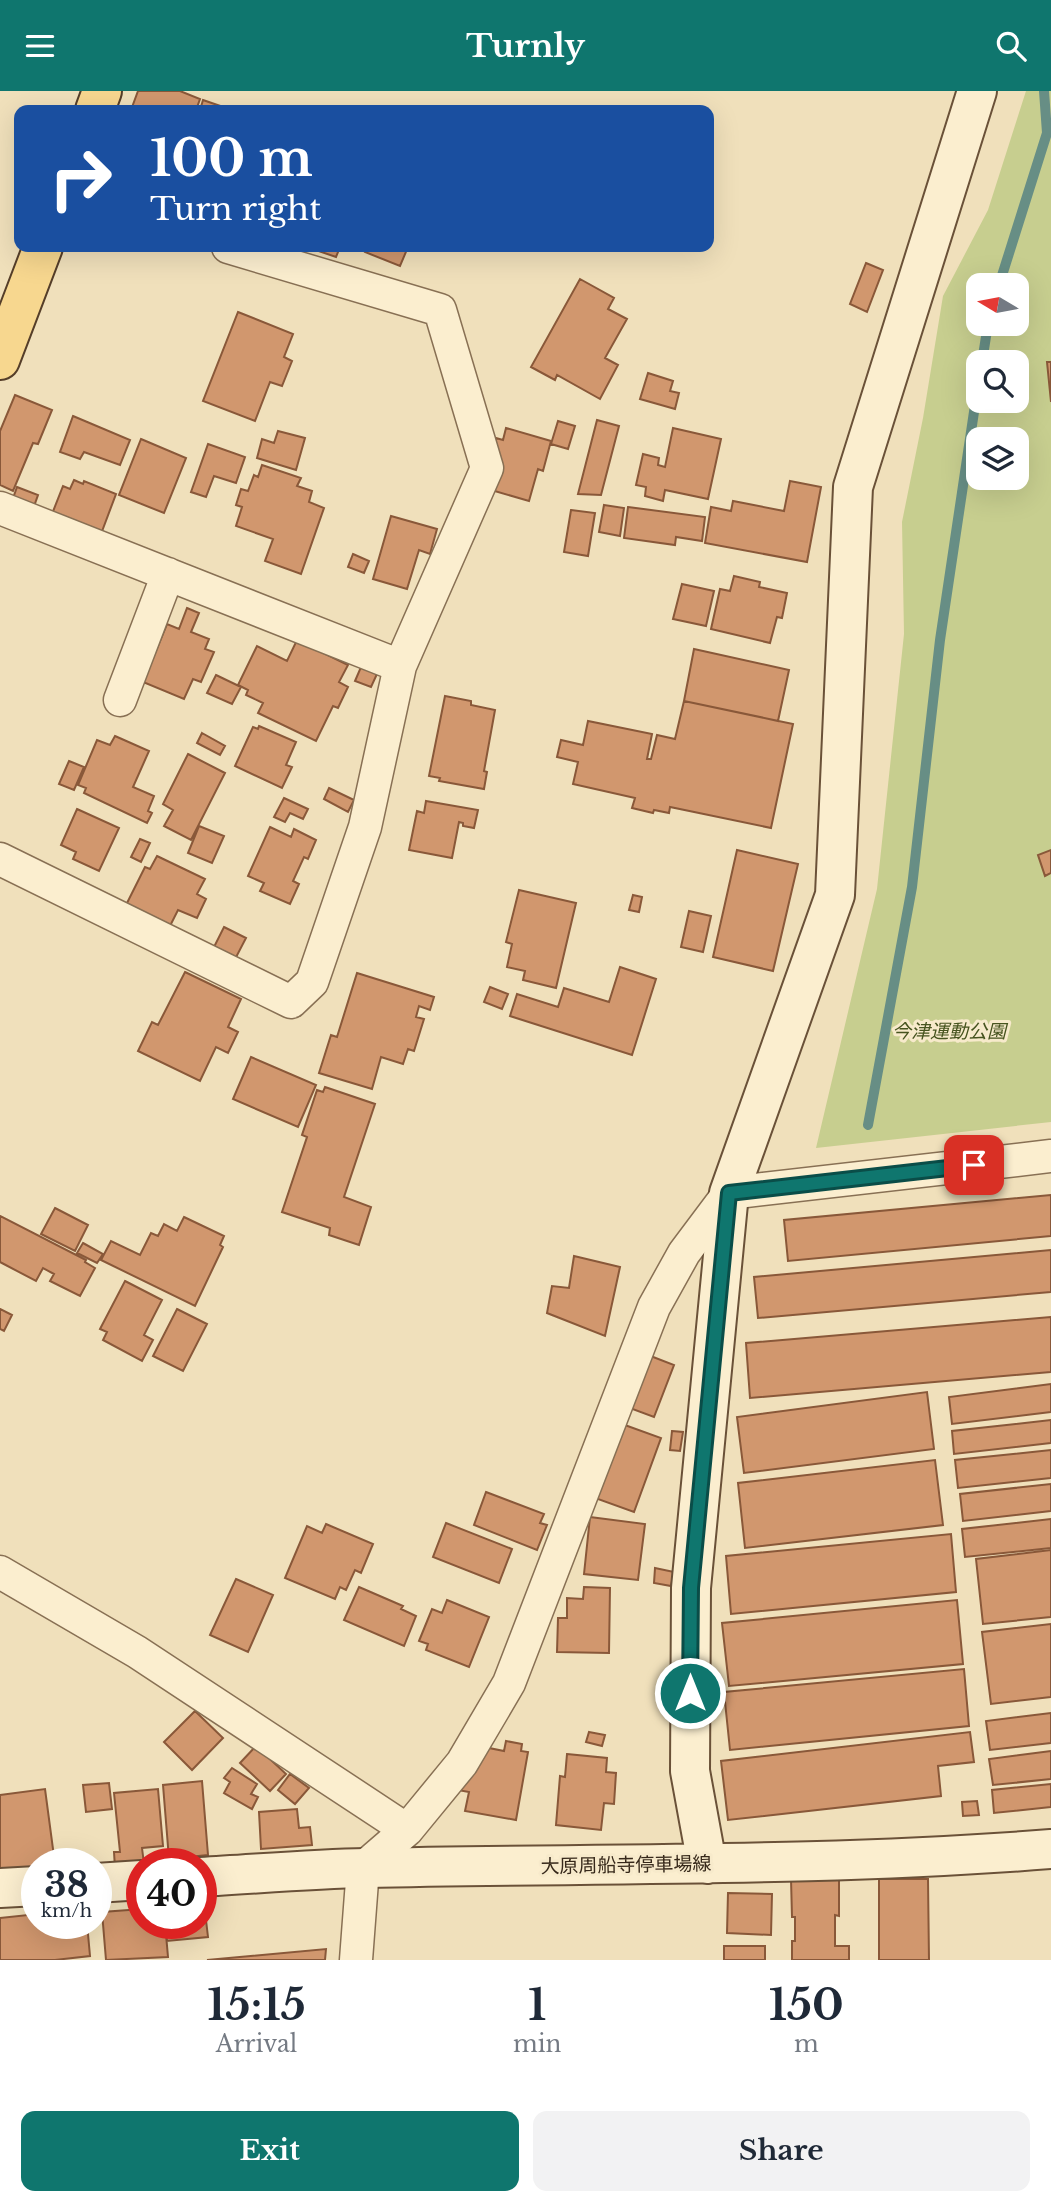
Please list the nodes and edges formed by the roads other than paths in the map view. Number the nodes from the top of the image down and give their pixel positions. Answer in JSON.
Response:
{"nodes":[{"id":1,"x":977,"y":91,"type":"edge"},
{"id":2,"x":41,"y":252,"type":"edge"},
{"id":3,"x":245,"y":252,"type":"edge"},
{"id":4,"x":0,"y":359,"type":"edge"},
{"id":5,"x":0,"y":508,"type":"edge"},
{"id":6,"x":168,"y":575,"type":"junction"},
{"id":7,"x":400,"y":666,"type":"junction"},
{"id":8,"x":120,"y":700,"type":"dead end"},
{"id":9,"x":0,"y":859,"type":"edge"},
{"id":10,"x":1051,"y":1156,"type":"edge"},
{"id":11,"x":729,"y":1193,"type":"junction"},
{"id":12,"x":0,"y":1572,"type":"edge"},
{"id":13,"x":407,"y":1830,"type":"junction"},
{"id":14,"x":1051,"y":1849,"type":"edge"},
{"id":15,"x":706,"y":1864,"type":"junction"},
{"id":16,"x":363,"y":1868,"type":"junction"},
{"id":17,"x":217,"y":1876,"type":"edge"},
{"id":18,"x":21,"y":1887,"type":"edge"},
{"id":19,"x":0,"y":1888,"type":"edge"},
{"id":20,"x":356,"y":1960,"type":"edge"}],
"edges":[{"from":1,"to":11,"type":"street"},
{"from":2,"to":4,"type":"main road"},
{"from":3,"to":7,"type":"street"},
{"from":5,"to":6,"type":"street"},
{"from":6,"to":7,"type":"street"},
{"from":6,"to":8,"type":"street"},
{"from":7,"to":9,"type":"street"},
{"from":10,"to":11,"type":"street"},
{"from":11,"to":13,"type":"street"},
{"from":11,"to":15,"type":"street"},
{"from":12,"to":13,"type":"street"},
{"from":13,"to":16,"type":"street"},
{"from":14,"to":15,"type":"street","name":"大原周船寺停車場線"},
{"from":15,"to":16,"type":"street","name":"大原周船寺停車場線"},
{"from":16,"to":17,"type":"street","name":"大原周船寺停車場線"},
{"from":16,"to":20,"type":"street"},
{"from":18,"to":19,"type":"street"}]}
